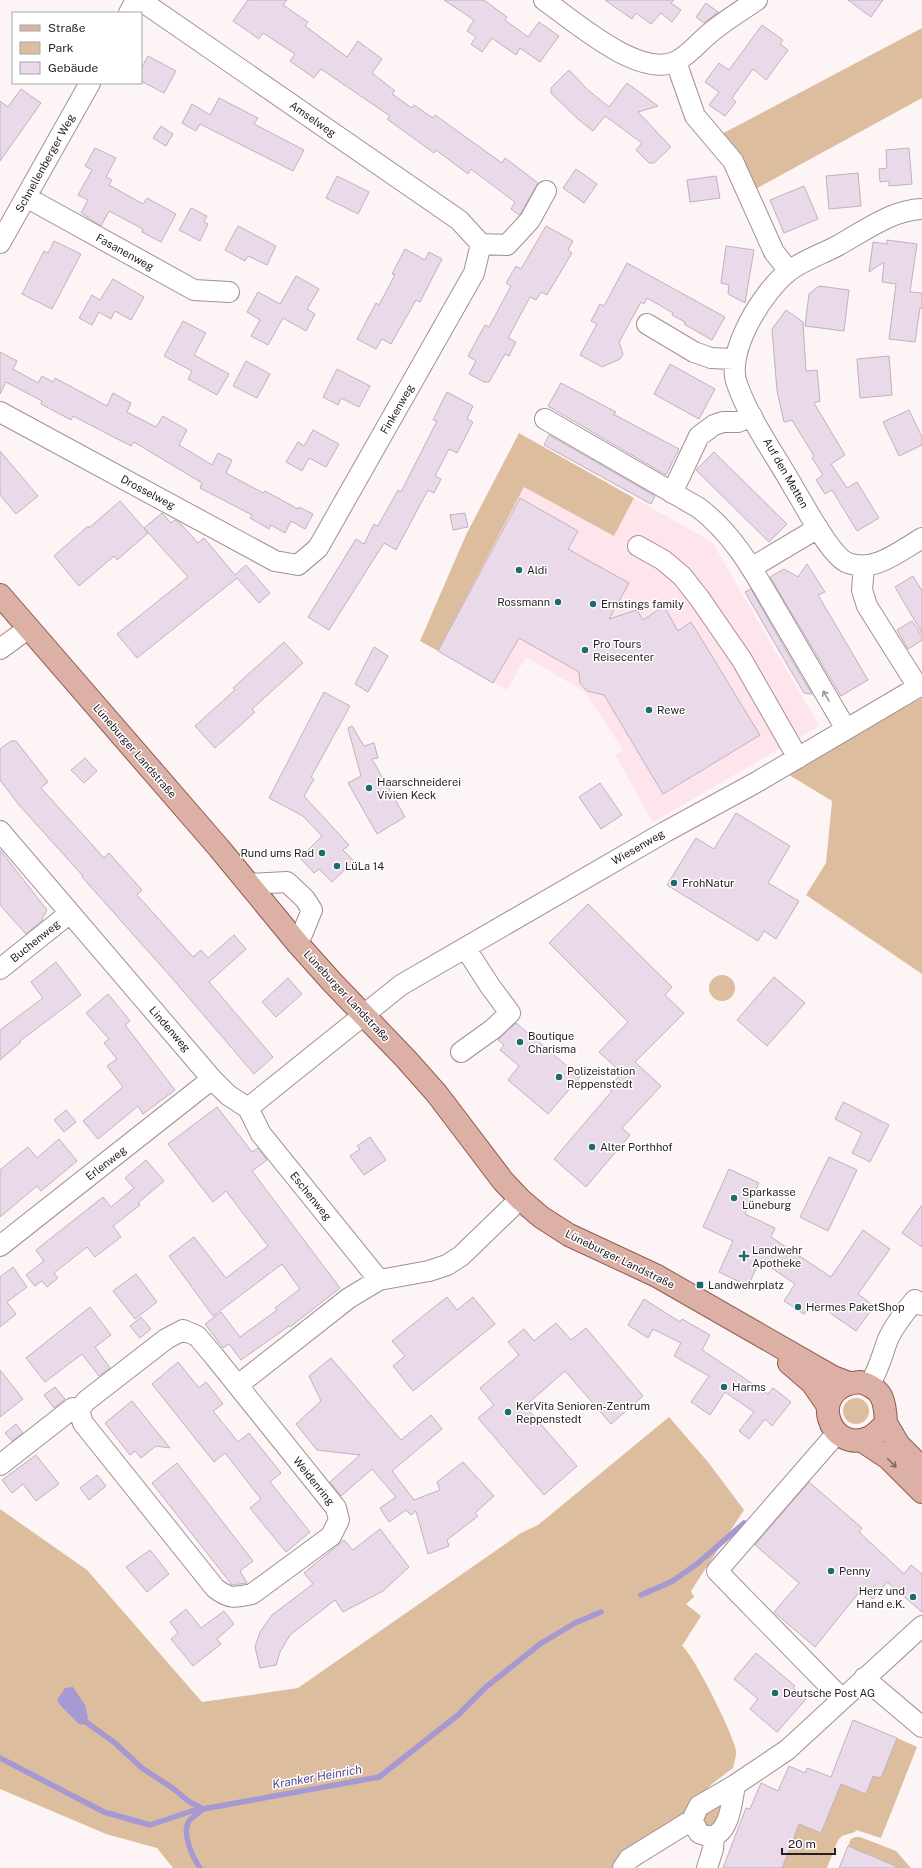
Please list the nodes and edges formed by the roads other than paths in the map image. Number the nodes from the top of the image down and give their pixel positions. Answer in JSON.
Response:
{"nodes":[{"id":1,"x":136,"y":0,"type":"edge"},
{"id":2,"x":140,"y":0,"type":"edge"},
{"id":3,"x":544,"y":0,"type":"edge"},
{"id":4,"x":757,"y":0,"type":"edge"},
{"id":5,"x":130,"y":12,"type":"edge"},
{"id":6,"x":676,"y":62,"type":"junction"},
{"id":7,"x":89,"y":84,"type":"edge"},
{"id":8,"x":546,"y":191,"type":"dead end"},
{"id":9,"x":26,"y":197,"type":"junction"},
{"id":10,"x":922,"y":209,"type":"edge"},
{"id":11,"x":0,"y":243,"type":"edge"},
{"id":12,"x":481,"y":244,"type":"junction"},
{"id":13,"x":789,"y":271,"type":"junction"},
{"id":14,"x":229,"y":292,"type":"dead end"},
{"id":15,"x":647,"y":324,"type":"dead end"},
{"id":16,"x":734,"y":359,"type":"junction"},
{"id":17,"x":0,"y":412,"type":"edge"},
{"id":18,"x":752,"y":416,"type":"junction"},
{"id":19,"x":545,"y":419,"type":"dead end"},
{"id":20,"x":672,"y":493,"type":"junction"},
{"id":21,"x":818,"y":528,"type":"junction"},
{"id":22,"x":922,"y":538,"type":"edge"},
{"id":23,"x":638,"y":546,"type":"dead end"},
{"id":24,"x":298,"y":565,"type":"joint"},
{"id":25,"x":864,"y":566,"type":"junction"},
{"id":26,"x":751,"y":568,"type":"junction"},
{"id":27,"x":0,"y":594,"type":"edge"},
{"id":28,"x":28,"y":628,"type":"junction"},
{"id":29,"x":0,"y":649,"type":"edge"},
{"id":30,"x":846,"y":729,"type":"junction"},
{"id":31,"x":798,"y":758,"type":"junction"},
{"id":32,"x":0,"y":832,"type":"edge"},
{"id":33,"x":249,"y":884,"type":"junction"},
{"id":34,"x":70,"y":913,"type":"junction"},
{"id":35,"x":298,"y":944,"type":"junction"},
{"id":36,"x":466,"y":948,"type":"junction"},
{"id":37,"x":0,"y":969,"type":"edge"},
{"id":38,"x":364,"y":1014,"type":"junction"},
{"id":39,"x":461,"y":1052,"type":"dead end"},
{"id":40,"x":212,"y":1079,"type":"junction"},
{"id":41,"x":248,"y":1108,"type":"junction"},
{"id":42,"x":520,"y":1199,"type":"junction"},
{"id":43,"x":0,"y":1246,"type":"edge"},
{"id":44,"x":379,"y":1280,"type":"junction"},
{"id":45,"x":920,"y":1299,"type":"edge"},
{"id":46,"x":748,"y":1329,"type":"junction"},
{"id":47,"x":859,"y":1384,"type":"junction"},
{"id":48,"x":238,"y":1385,"type":"junction"},
{"id":49,"x":828,"y":1406,"type":"junction"},
{"id":50,"x":79,"y":1410,"type":"junction"},
{"id":51,"x":886,"y":1423,"type":"junction"},
{"id":52,"x":837,"y":1433,"type":"junction"},
{"id":53,"x":861,"y":1440,"type":"junction"},
{"id":54,"x":0,"y":1465,"type":"edge"},
{"id":55,"x":922,"y":1468,"type":"edge"},
{"id":56,"x":922,"y":1492,"type":"edge"},
{"id":57,"x":922,"y":1626,"type":"edge"},
{"id":58,"x":864,"y":1678,"type":"junction"},
{"id":59,"x":842,"y":1699,"type":"junction"},
{"id":60,"x":922,"y":1727,"type":"edge"},
{"id":61,"x":735,"y":1785,"type":"junction"},
{"id":62,"x":692,"y":1820,"type":"junction"},
{"id":63,"x":714,"y":1837,"type":"junction"},
{"id":64,"x":623,"y":1868,"type":"edge"},
{"id":65,"x":707,"y":1868,"type":"edge"}],
"edges":[{"from":1,"to":5,"type":"street"},
{"from":2,"to":12,"type":"street","name":"Amselweg"},
{"from":3,"to":6,"type":"street"},
{"from":4,"to":6,"type":"street"},
{"from":6,"to":13,"type":"street"},
{"from":7,"to":9,"type":"street","name":"Schnellenberger Weg"},
{"from":8,"to":12,"type":"street"},
{"from":9,"to":11,"type":"street","name":"Schnellenberger Weg"},
{"from":9,"to":14,"type":"street","name":"Fasanenweg"},
{"from":10,"to":13,"type":"street","name":"Auf den Metten"},
{"from":12,"to":24,"type":"street","name":"Finkenweg"},
{"from":13,"to":16,"type":"street","name":"Auf den Metten"},
{"from":15,"to":16,"type":"street"},
{"from":16,"to":18,"type":"street","name":"Auf den Metten"},
{"from":17,"to":24,"type":"street","name":"Drosselweg"},
{"from":18,"to":20,"type":"street"},
{"from":18,"to":21,"type":"street","name":"Auf den Metten"},
{"from":19,"to":20,"type":"street"},
{"from":20,"to":26,"type":"street"},
{"from":21,"to":25,"type":"street","name":"Auf den Metten"},
{"from":21,"to":26,"type":"street"},
{"from":22,"to":25,"type":"street","name":"Auf den Metten"},
{"from":23,"to":31,"type":"street"},
{"from":25,"to":30,"type":"street","name":"Wiesenweg"},
{"from":30,"to":26,"type":"street","one_way":true},
{"from":27,"to":28,"type":"main road","name":"Lüneburger Landstraße"},
{"from":28,"to":29,"type":"street"},
{"from":28,"to":33,"type":"main road","name":"Lüneburger Landstraße"},
{"from":30,"to":31,"type":"street","name":"Wiesenweg"},
{"from":31,"to":36,"type":"street","name":"Wiesenweg"},
{"from":32,"to":34,"type":"street","name":"Lindenweg"},
{"from":33,"to":35,"type":"main road","name":"Lüneburger Landstraße"},
{"from":33,"to":35,"type":"street"},
{"from":34,"to":37,"type":"street","name":"Buchenweg"},
{"from":34,"to":40,"type":"street","name":"Lindenweg"},
{"from":35,"to":38,"type":"main road","name":"Lüneburger Landstraße"},
{"from":36,"to":38,"type":"street","name":"Wiesenweg"},
{"from":36,"to":39,"type":"street"},
{"from":38,"to":41,"type":"street"},
{"from":38,"to":42,"type":"main road","name":"Lüneburger Landstraße"},
{"from":40,"to":41,"type":"street","name":"Lindenweg"},
{"from":40,"to":43,"type":"street","name":"Erlenweg"},
{"from":41,"to":44,"type":"street","name":"Eschenweg"},
{"from":42,"to":44,"type":"street"},
{"from":42,"to":46,"type":"main road","name":"Lüneburger Landstraße"},
{"from":44,"to":48,"type":"street"},
{"from":45,"to":47,"type":"street"},
{"from":46,"to":47,"type":"main road","name":"Lüneburger Landstraße"},
{"from":46,"to":49,"type":"main road","name":"Lüneburger Landstraße"},
{"from":47,"to":49,"type":"main road"},
{"from":47,"to":51,"type":"main road"},
{"from":48,"to":50,"type":"street","name":"Weidenring"},
{"from":48,"to":50,"type":"street","name":"Weidenring"},
{"from":49,"to":52,"type":"main road"},
{"from":50,"to":54,"type":"street","name":"Weidenring"},
{"from":51,"to":53,"type":"main road"},
{"from":51,"to":55,"type":"main road"},
{"from":52,"to":53,"type":"main road"},
{"from":52,"to":59,"type":"street"},
{"from":53,"to":56,"type":"main road","one_way":true},
{"from":57,"to":58,"type":"street"},
{"from":58,"to":59,"type":"street"},
{"from":58,"to":60,"type":"street"},
{"from":59,"to":61,"type":"street"},
{"from":61,"to":62,"type":"street"},
{"from":61,"to":63,"type":"street"},
{"from":62,"to":63,"type":"street"},
{"from":62,"to":64,"type":"street"},
{"from":63,"to":65,"type":"street"}]}
